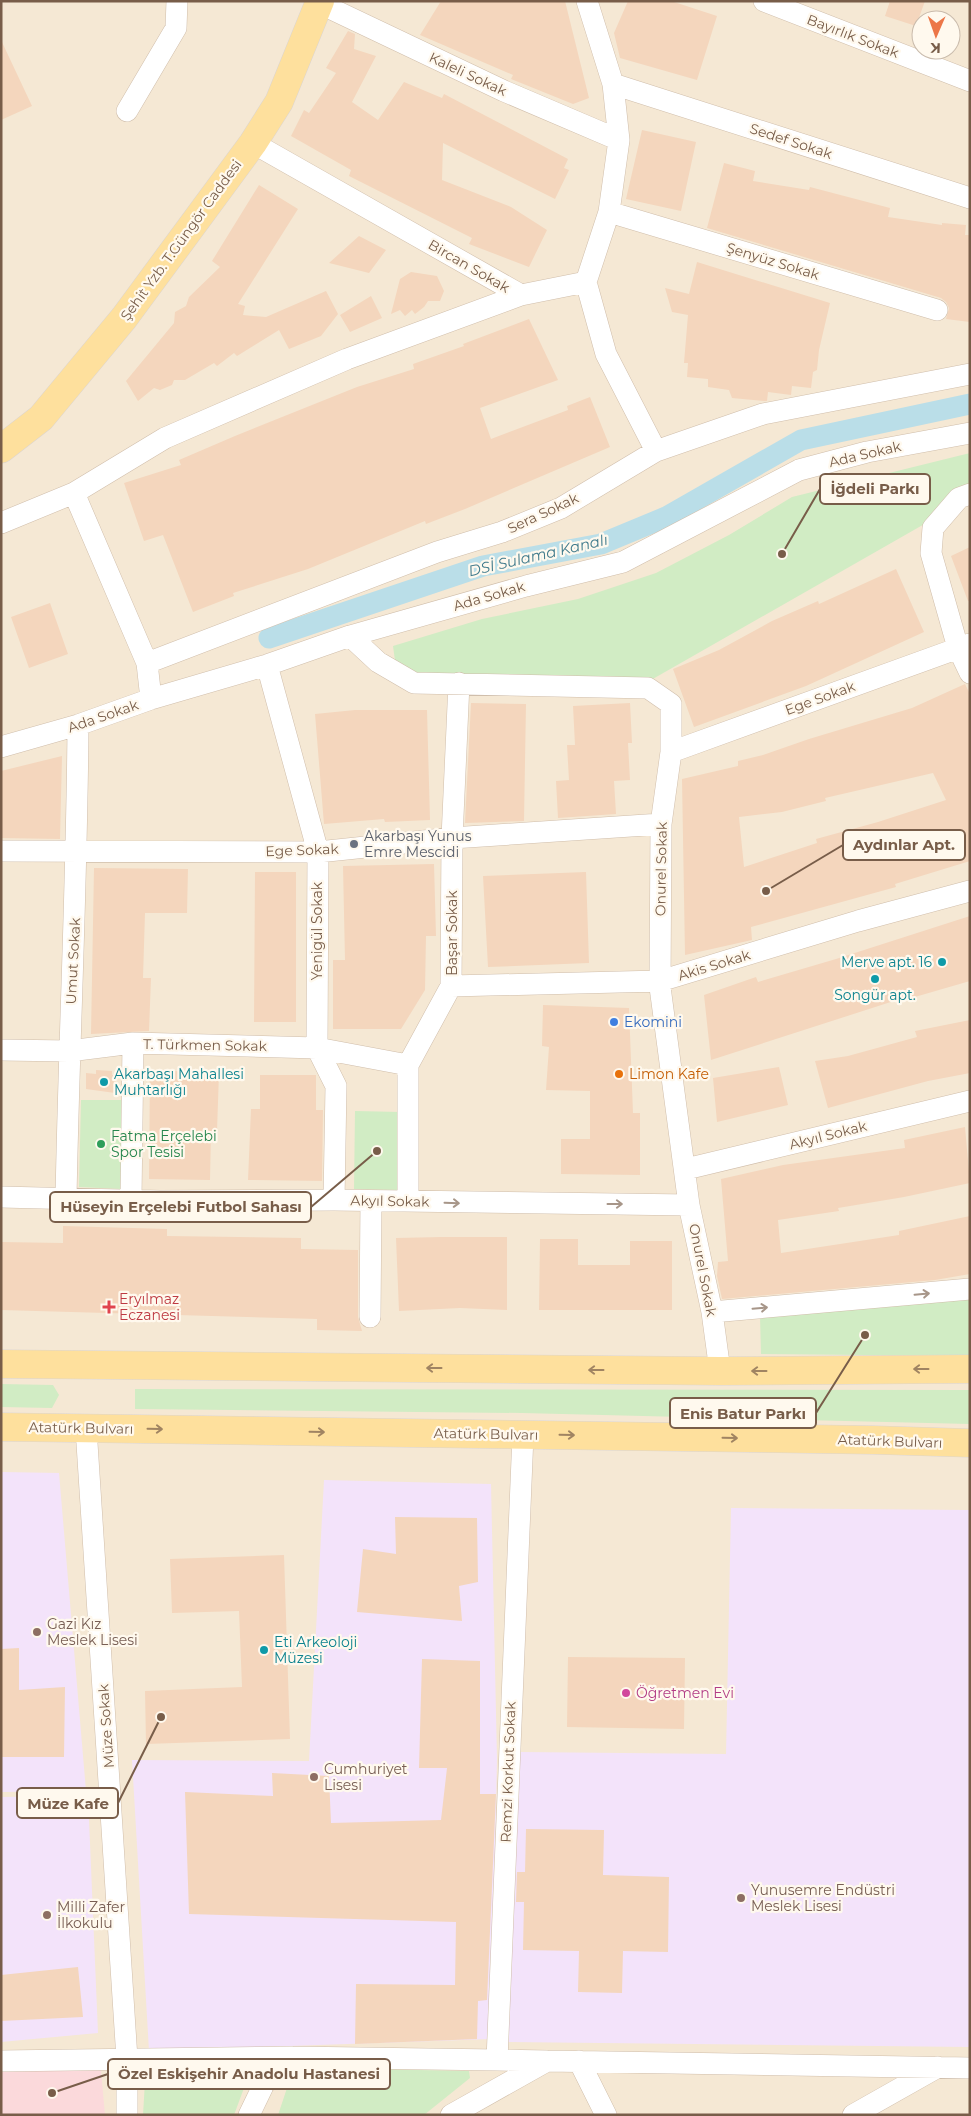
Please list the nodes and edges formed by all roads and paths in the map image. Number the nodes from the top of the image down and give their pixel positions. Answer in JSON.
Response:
{"nodes":[{"id":1,"x":177,"y":1,"type":"edge"},
{"id":2,"x":586,"y":1,"type":"edge"},
{"id":3,"x":764,"y":1,"type":"edge"},
{"id":4,"x":320,"y":2,"type":"edge"},
{"id":5,"x":970,"y":81,"type":"edge"},
{"id":6,"x":612,"y":84,"type":"junction"},
{"id":7,"x":127,"y":111,"type":"dead end"},
{"id":8,"x":619,"y":140,"type":"junction"},
{"id":9,"x":253,"y":143,"type":"junction"},
{"id":10,"x":970,"y":198,"type":"edge"},
{"id":11,"x":609,"y":212,"type":"junction"},
{"id":12,"x":586,"y":282,"type":"junction"},
{"id":13,"x":521,"y":295,"type":"junction"},
{"id":14,"x":937,"y":310,"type":"dead end"},
{"id":15,"x":970,"y":374,"type":"edge"},
{"id":16,"x":970,"y":433,"type":"edge"},
{"id":17,"x":1,"y":449,"type":"edge"},
{"id":18,"x":656,"y":451,"type":"junction"},
{"id":19,"x":74,"y":493,"type":"junction"},
{"id":20,"x":970,"y":494,"type":"edge"},
{"id":21,"x":1,"y":523,"type":"edge"},
{"id":22,"x":350,"y":636,"type":"junction"},
{"id":23,"x":964,"y":646,"type":"edge"},
{"id":24,"x":147,"y":663,"type":"junction"},
{"id":25,"x":267,"y":665,"type":"junction"},
{"id":26,"x":970,"y":673,"type":"edge"},
{"id":27,"x":459,"y":683,"type":"junction"},
{"id":28,"x":151,"y":698,"type":"junction"},
{"id":29,"x":78,"y":725,"type":"junction"},
{"id":30,"x":1,"y":748,"type":"edge"},
{"id":31,"x":671,"y":752,"type":"junction"},
{"id":32,"x":661,"y":824,"type":"junction"},
{"id":33,"x":452,"y":838,"type":"junction"},
{"id":34,"x":1,"y":851,"type":"edge"},
{"id":35,"x":77,"y":852,"type":"junction"},
{"id":36,"x":318,"y":852,"type":"junction"},
{"id":37,"x":970,"y":891,"type":"edge"},
{"id":38,"x":660,"y":981,"type":"junction"},
{"id":39,"x":451,"y":986,"type":"junction"},
{"id":40,"x":133,"y":1043,"type":"junction"},
{"id":41,"x":317,"y":1048,"type":"junction"},
{"id":42,"x":1,"y":1050,"type":"edge"},
{"id":43,"x":69,"y":1051,"type":"junction"},
{"id":44,"x":408,"y":1065,"type":"junction"},
{"id":45,"x":970,"y":1101,"type":"edge"},
{"id":46,"x":686,"y":1169,"type":"junction"},
{"id":47,"x":1,"y":1197,"type":"edge"},
{"id":48,"x":66,"y":1198,"type":"junction"},
{"id":49,"x":131,"y":1199,"type":"junction"},
{"id":50,"x":334,"y":1200,"type":"junction"},
{"id":51,"x":371,"y":1201,"type":"junction"},
{"id":52,"x":408,"y":1201,"type":"junction"},
{"id":53,"x":689,"y":1205,"type":"junction"},
{"id":54,"x":970,"y":1289,"type":"edge"},
{"id":55,"x":712,"y":1312,"type":"junction"},
{"id":56,"x":370,"y":1318,"type":"dead end"},
{"id":57,"x":1,"y":1364,"type":"edge"},
{"id":58,"x":970,"y":1369,"type":"edge"},
{"id":59,"x":720,"y":1371,"type":"junction"},
{"id":60,"x":1,"y":1427,"type":"edge"},
{"id":61,"x":86,"y":1428,"type":"junction"},
{"id":62,"x":523,"y":1435,"type":"junction"},
{"id":63,"x":970,"y":1443,"type":"edge"},
{"id":64,"x":292,"y":2057,"type":"junction"},
{"id":65,"x":127,"y":2059,"type":"junction"},
{"id":66,"x":497,"y":2060,"type":"junction"},
{"id":67,"x":1,"y":2061,"type":"edge"},
{"id":68,"x":547,"y":2061,"type":"junction"},
{"id":69,"x":579,"y":2061,"type":"junction"},
{"id":70,"x":938,"y":2067,"type":"junction"},
{"id":71,"x":970,"y":2068,"type":"edge"},
{"id":72,"x":127,"y":2115,"type":"edge"},
{"id":73,"x":249,"y":2115,"type":"edge"},
{"id":74,"x":451,"y":2115,"type":"edge"},
{"id":75,"x":606,"y":2115,"type":"edge"},
{"id":76,"x":853,"y":2115,"type":"edge"}],
"edges":[{"from":1,"to":7,"type":"street"},
{"from":2,"to":6,"type":"street"},
{"from":3,"to":5,"type":"street","name":"Bayırlık Sokak"},
{"from":4,"to":8,"type":"street","name":"Kaleli Sokak"},
{"from":4,"to":9,"type":"main road","name":"Şehit Yzb. T.Güngör Caddesi"},
{"from":6,"to":8,"type":"street"},
{"from":6,"to":10,"type":"street","name":"Sedef Sokak"},
{"from":8,"to":11,"type":"street"},
{"from":9,"to":13,"type":"street","name":"Bircan Sokak"},
{"from":9,"to":17,"type":"main road","name":"Şehit Yzb. T.Güngör Caddesi"},
{"from":11,"to":12,"type":"street"},
{"from":11,"to":14,"type":"street","name":"Şenyüz Sokak"},
{"from":12,"to":13,"type":"street","name":"Bircan Sokak"},
{"from":12,"to":18,"type":"street"},
{"from":13,"to":19,"type":"street"},
{"from":15,"to":18,"type":"street","name":"Sera Sokak"},
{"from":16,"to":22,"type":"street","name":"Ada Sokak"},
{"from":18,"to":24,"type":"street","name":"Sera Sokak"},
{"from":19,"to":21,"type":"street"},
{"from":19,"to":24,"type":"street"},
{"from":20,"to":23,"type":"street"},
{"from":22,"to":25,"type":"street","name":"Ada Sokak"},
{"from":22,"to":27,"type":"street","name":"Onurel Sokak"},
{"from":23,"to":26,"type":"street"},
{"from":23,"to":31,"type":"street","name":"Ege Sokak"},
{"from":24,"to":28,"type":"street"},
{"from":25,"to":28,"type":"street","name":"Ada Sokak"},
{"from":25,"to":36,"type":"street","name":"Yenigül Sokak"},
{"from":27,"to":31,"type":"street","name":"Onurel Sokak"},
{"from":27,"to":33,"type":"street","name":"Başar Sokak"},
{"from":28,"to":29,"type":"street","name":"Ada Sokak"},
{"from":29,"to":30,"type":"street","name":"Ada Sokak"},
{"from":29,"to":35,"type":"street","name":"Umut Sokak"},
{"from":31,"to":32,"type":"street","name":"Onurel Sokak"},
{"from":32,"to":33,"type":"street","name":"Ege Sokak"},
{"from":32,"to":38,"type":"street","name":"Onurel Sokak"},
{"from":33,"to":36,"type":"street","name":"Ege Sokak"},
{"from":33,"to":39,"type":"street","name":"Başar Sokak"},
{"from":34,"to":35,"type":"street","name":"Ege Sokak"},
{"from":35,"to":36,"type":"street","name":"Ege Sokak"},
{"from":35,"to":43,"type":"street","name":"Umut Sokak"},
{"from":36,"to":41,"type":"street","name":"Yenigül Sokak"},
{"from":37,"to":38,"type":"street","name":"Akis Sokak"},
{"from":38,"to":39,"type":"street","name":"Akis Sokak"},
{"from":38,"to":46,"type":"street","name":"Onurel Sokak"},
{"from":39,"to":44,"type":"street","name":"Başar Sokak"},
{"from":40,"to":41,"type":"street","name":"T. Türkmen Sokak"},
{"from":40,"to":43,"type":"street","name":"T. Türkmen Sokak"},
{"from":40,"to":49,"type":"street"},
{"from":41,"to":44,"type":"street","name":"T. Türkmen Sokak"},
{"from":41,"to":50,"type":"street","name":"Yenigül Sokak"},
{"from":42,"to":43,"type":"street","name":"T. Türkmen Sokak"},
{"from":43,"to":48,"type":"street","name":"Umut Sokak"},
{"from":44,"to":52,"type":"street","name":"Başar Sokak"},
{"from":45,"to":46,"type":"street","name":"Akyıl Sokak"},
{"from":46,"to":53,"type":"street","name":"Onurel Sokak"},
{"from":47,"to":48,"type":"street","name":"Akyıl Sokak"},
{"from":48,"to":49,"type":"street","name":"Akyıl Sokak"},
{"from":49,"to":50,"type":"street","name":"Akyıl Sokak"},
{"from":50,"to":51,"type":"street","name":"Akyıl Sokak"},
{"from":51,"to":52,"type":"street","name":"Akyıl Sokak"},
{"from":51,"to":56,"type":"street"},
{"from":52,"to":53,"type":"street","name":"Akyıl Sokak","one_way":true},
{"from":53,"to":55,"type":"street","name":"Onurel Sokak"},
{"from":55,"to":54,"type":"street","one_way":true},
{"from":55,"to":59,"type":"street","name":"Onurel Sokak"},
{"from":59,"to":57,"type":"main road","one_way":true},
{"from":58,"to":59,"type":"main road","one_way":true},
{"from":60,"to":61,"type":"main road","name":"Atatürk Bulvarı"},
{"from":61,"to":62,"type":"main road","name":"Atatürk Bulvarı","one_way":true},
{"from":61,"to":65,"type":"street","name":"Müze Sokak"},
{"from":62,"to":63,"type":"main road","name":"Atatürk Bulvarı","one_way":true},
{"from":62,"to":66,"type":"street","name":"Remzi Korkut Sokak"},
{"from":64,"to":65,"type":"street"},
{"from":64,"to":66,"type":"street"},
{"from":64,"to":73,"type":"street"},
{"from":65,"to":67,"type":"street"},
{"from":65,"to":72,"type":"street","name":"Müze Sokak"},
{"from":66,"to":68,"type":"street"},
{"from":68,"to":69,"type":"street"},
{"from":68,"to":74,"type":"street"},
{"from":69,"to":70,"type":"street"},
{"from":69,"to":75,"type":"street"},
{"from":70,"to":71,"type":"street"},
{"from":70,"to":76,"type":"street"}]}
